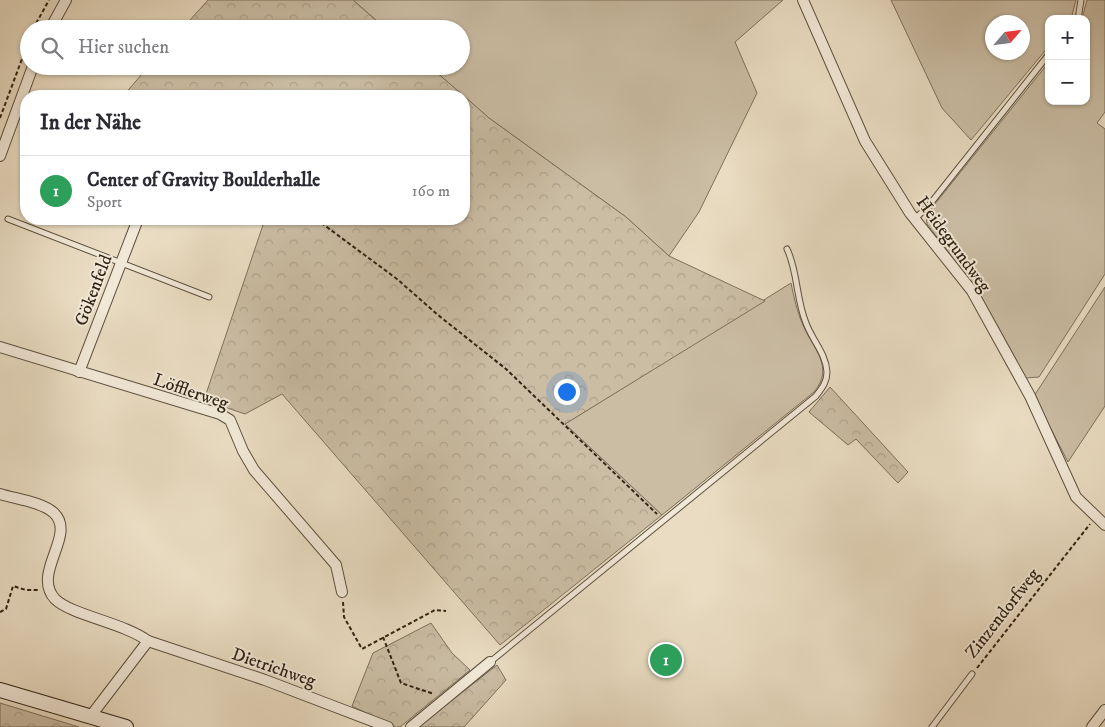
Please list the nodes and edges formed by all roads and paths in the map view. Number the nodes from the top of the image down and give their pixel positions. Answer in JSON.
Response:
{"nodes":[{"id":1,"x":49,"y":0,"type":"edge"},
{"id":2,"x":66,"y":0,"type":"edge"},
{"id":3,"x":803,"y":0,"type":"edge"},
{"id":4,"x":1081,"y":0,"type":"edge"},
{"id":5,"x":1079,"y":15,"type":"edge"},
{"id":6,"x":38,"y":20,"type":"edge"},
{"id":7,"x":55,"y":20,"type":"edge"},
{"id":8,"x":1045,"y":59,"type":"edge"},
{"id":9,"x":20,"y":64,"type":"edge"},
{"id":10,"x":30,"y":75,"type":"edge"},
{"id":11,"x":24,"y":90,"type":"edge"},
{"id":12,"x":20,"y":101,"type":"edge"},
{"id":13,"x":0,"y":118,"type":"edge"},
{"id":14,"x":0,"y":156,"type":"edge"},
{"id":15,"x":8,"y":219,"type":"dead end"},
{"id":16,"x":915,"y":219,"type":"junction"},
{"id":17,"x":20,"y":224,"type":"edge"},
{"id":18,"x":24,"y":225,"type":"edge"},
{"id":19,"x":136,"y":225,"type":"edge"},
{"id":20,"x":324,"y":225,"type":"edge"},
{"id":21,"x":787,"y":249,"type":"dead end"},
{"id":22,"x":121,"y":262,"type":"junction"},
{"id":23,"x":209,"y":297,"type":"dead end"},
{"id":24,"x":0,"y":347,"type":"edge"},
{"id":25,"x":80,"y":372,"type":"junction"},
{"id":26,"x":0,"y":494,"type":"edge"},
{"id":27,"x":1095,"y":517,"type":"junction"},
{"id":28,"x":664,"y":520,"type":"junction"},
{"id":29,"x":1105,"y":526,"type":"edge"},
{"id":30,"x":49,"y":589,"type":"junction"},
{"id":31,"x":342,"y":592,"type":"joint"},
{"id":32,"x":446,"y":611,"type":"dead end"},
{"id":33,"x":0,"y":612,"type":"edge"},
{"id":34,"x":383,"y":637,"type":"junction"},
{"id":35,"x":148,"y":641,"type":"junction"},
{"id":36,"x":490,"y":662,"type":"joint"},
{"id":37,"x":972,"y":674,"type":"joint"},
{"id":38,"x":0,"y":690,"type":"edge"},
{"id":39,"x":441,"y":702,"type":"junction"},
{"id":40,"x":1105,"y":710,"type":"edge"},
{"id":41,"x":90,"y":717,"type":"junction"},
{"id":42,"x":126,"y":727,"type":"edge"},
{"id":43,"x":388,"y":727,"type":"edge"},
{"id":44,"x":411,"y":727,"type":"edge"},
{"id":45,"x":932,"y":727,"type":"edge"},
{"id":46,"x":1092,"y":727,"type":"edge"}],
"edges":[{"from":1,"to":6,"type":"path"},
{"from":2,"to":7,"type":"street"},
{"from":3,"to":16,"type":"street","name":"Heidegrundweg"},
{"from":4,"to":5,"type":"lane"},
{"from":8,"to":16,"type":"lane"},
{"from":9,"to":13,"type":"path"},
{"from":10,"to":11,"type":"street"},
{"from":12,"to":14,"type":"street"},
{"from":15,"to":17,"type":"lane"},
{"from":16,"to":27,"type":"street","name":"Heidegrundweg"},
{"from":18,"to":22,"type":"lane"},
{"from":19,"to":22,"type":"street","name":"Gökenfeld"},
{"from":20,"to":28,"type":"path"},
{"from":21,"to":28,"type":"lane"},
{"from":22,"to":23,"type":"lane"},
{"from":22,"to":25,"type":"street","name":"Gökenfeld"},
{"from":24,"to":25,"type":"street","name":"Löfflerweg"},
{"from":25,"to":31,"type":"street","name":"Löfflerweg"},
{"from":26,"to":30,"type":"street"},
{"from":27,"to":29,"type":"street","name":"Heidegrundweg"},
{"from":27,"to":37,"type":"path","name":"Zinzendorfweg"},
{"from":28,"to":36,"type":"lane"},
{"from":30,"to":33,"type":"path"},
{"from":30,"to":35,"type":"street","name":"Dietrichweg"},
{"from":31,"to":34,"type":"path"},
{"from":32,"to":34,"type":"path"},
{"from":34,"to":39,"type":"path"},
{"from":35,"to":41,"type":"street"},
{"from":35,"to":43,"type":"street","name":"Dietrichweg"},
{"from":36,"to":39,"type":"street"},
{"from":37,"to":45,"type":"lane","name":"Zinzendorfweg"},
{"from":38,"to":41,"type":"main road"},
{"from":39,"to":44,"type":"street"},
{"from":40,"to":46,"type":"street"},
{"from":41,"to":42,"type":"main road"}]}
